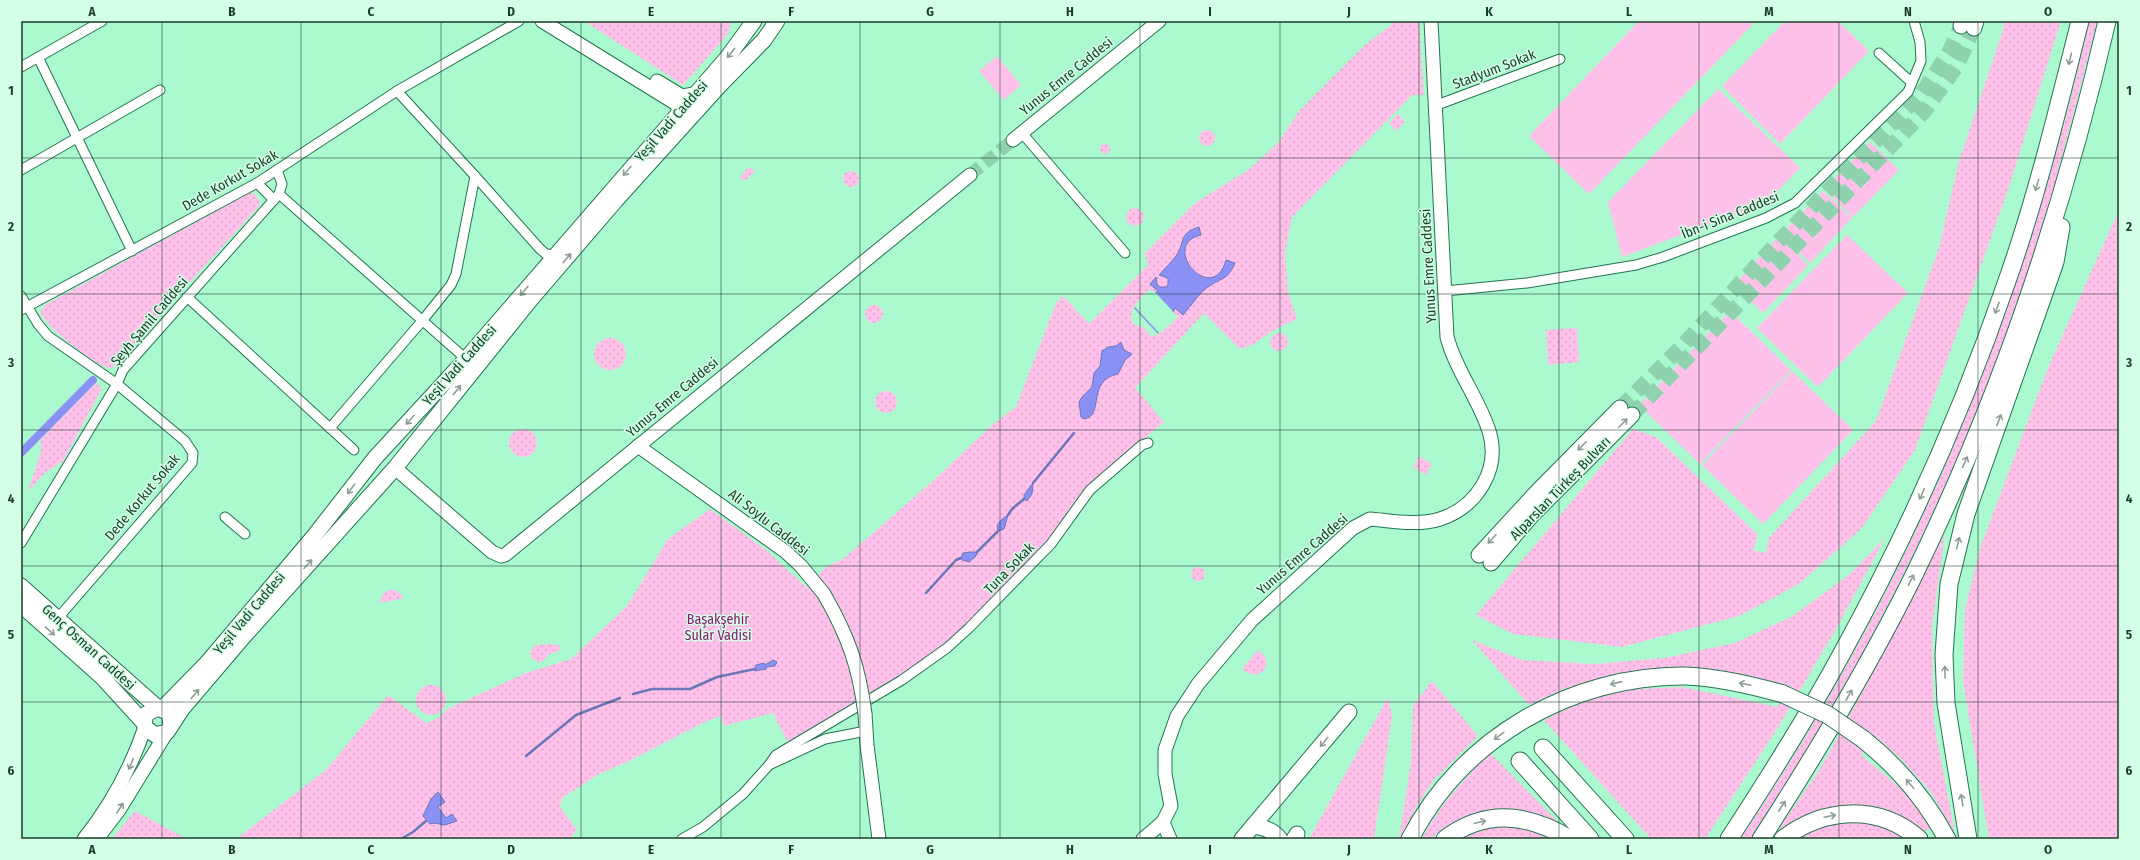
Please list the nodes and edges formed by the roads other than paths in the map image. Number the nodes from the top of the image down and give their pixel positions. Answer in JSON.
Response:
{"nodes":[{"id":1,"x":102,"y":21,"type":"edge"},
{"id":2,"x":518,"y":21,"type":"edge"},
{"id":3,"x":542,"y":21,"type":"edge"},
{"id":4,"x":557,"y":21,"type":"edge"},
{"id":5,"x":754,"y":21,"type":"edge"},
{"id":6,"x":777,"y":21,"type":"edge"},
{"id":7,"x":1159,"y":21,"type":"edge"},
{"id":8,"x":1432,"y":21,"type":"edge"},
{"id":9,"x":1914,"y":21,"type":"edge"},
{"id":10,"x":2080,"y":21,"type":"edge"},
{"id":11,"x":2107,"y":21,"type":"edge"},
{"id":12,"x":1879,"y":53,"type":"dead end"},
{"id":13,"x":38,"y":57,"type":"junction"},
{"id":14,"x":1560,"y":58,"type":"dead end"},
{"id":15,"x":21,"y":67,"type":"edge"},
{"id":16,"x":1911,"y":82,"type":"junction"},
{"id":17,"x":160,"y":90,"type":"dead end"},
{"id":18,"x":397,"y":91,"type":"junction"},
{"id":19,"x":694,"y":94,"type":"junction"},
{"id":20,"x":1437,"y":105,"type":"junction"},
{"id":21,"x":678,"y":112,"type":"junction"},
{"id":22,"x":1018,"y":136,"type":"joint"},
{"id":23,"x":77,"y":138,"type":"junction"},
{"id":24,"x":21,"y":170,"type":"edge"},
{"id":25,"x":277,"y":170,"type":"junction"},
{"id":26,"x":970,"y":175,"type":"tunnel mouth"},
{"id":27,"x":475,"y":176,"type":"junction"},
{"id":28,"x":256,"y":183,"type":"junction"},
{"id":29,"x":2062,"y":195,"type":"junction"},
{"id":30,"x":276,"y":197,"type":"junction"},
{"id":31,"x":540,"y":249,"type":"junction"},
{"id":32,"x":132,"y":251,"type":"junction"},
{"id":33,"x":1125,"y":253,"type":"dead end"},
{"id":34,"x":555,"y":255,"type":"junction"},
{"id":35,"x":542,"y":270,"type":"junction"},
{"id":36,"x":1446,"y":291,"type":"junction"},
{"id":37,"x":21,"y":296,"type":"edge"},
{"id":38,"x":187,"y":297,"type":"junction"},
{"id":39,"x":24,"y":308,"type":"edge"},
{"id":40,"x":422,"y":321,"type":"junction"},
{"id":41,"x":466,"y":359,"type":"junction"},
{"id":42,"x":117,"y":384,"type":"junction"},
{"id":43,"x":1626,"y":412,"type":"tunnel mouth"},
{"id":44,"x":330,"y":428,"type":"junction"},
{"id":45,"x":1148,"y":443,"type":"dead end"},
{"id":46,"x":638,"y":446,"type":"junction"},
{"id":47,"x":354,"y":450,"type":"dead end"},
{"id":48,"x":377,"y":455,"type":"junction"},
{"id":49,"x":395,"y":468,"type":"junction"},
{"id":50,"x":225,"y":517,"type":"dead end"},
{"id":51,"x":245,"y":534,"type":"dead end"},
{"id":52,"x":21,"y":543,"type":"edge"},
{"id":53,"x":1485,"y":559,"type":"dead end"},
{"id":54,"x":21,"y":586,"type":"edge"},
{"id":55,"x":21,"y":606,"type":"edge"},
{"id":56,"x":58,"y":618,"type":"junction"},
{"id":57,"x":1818,"y":696,"type":"junction"},
{"id":58,"x":160,"y":708,"type":"junction"},
{"id":59,"x":1349,"y":712,"type":"dead end"},
{"id":60,"x":144,"y":725,"type":"junction"},
{"id":61,"x":169,"y":729,"type":"junction"},
{"id":62,"x":866,"y":731,"type":"junction"},
{"id":63,"x":1543,"y":748,"type":"dead end"},
{"id":64,"x":1520,"y":761,"type":"dead end"},
{"id":65,"x":769,"y":765,"type":"junction"},
{"id":66,"x":1163,"y":822,"type":"junction"},
{"id":67,"x":1253,"y":826,"type":"junction"},
{"id":68,"x":1150,"y":837,"type":"edge"},
{"id":69,"x":84,"y":839,"type":"edge"},
{"id":70,"x":97,"y":839,"type":"edge"},
{"id":71,"x":682,"y":839,"type":"edge"},
{"id":72,"x":880,"y":839,"type":"edge"},
{"id":73,"x":1170,"y":839,"type":"edge"},
{"id":74,"x":1242,"y":839,"type":"edge"},
{"id":75,"x":1280,"y":839,"type":"edge"},
{"id":76,"x":1410,"y":839,"type":"edge"},
{"id":77,"x":1445,"y":839,"type":"edge"},
{"id":78,"x":1570,"y":839,"type":"edge"},
{"id":79,"x":1590,"y":839,"type":"edge"},
{"id":80,"x":1625,"y":839,"type":"edge"},
{"id":81,"x":1716,"y":839,"type":"edge"},
{"id":82,"x":1729,"y":839,"type":"edge"},
{"id":83,"x":1761,"y":839,"type":"edge"},
{"id":84,"x":1783,"y":839,"type":"edge"},
{"id":85,"x":1919,"y":839,"type":"edge"},
{"id":86,"x":1947,"y":839,"type":"edge"},
{"id":87,"x":1968,"y":839,"type":"edge"}],
"edges":[{"from":1,"to":13,"type":"street"},
{"from":2,"to":18,"type":"street","name":"Dede Korkut Sokak"},
{"from":3,"to":21,"type":"street"},
{"from":4,"to":19,"type":"street"},
{"from":5,"to":19,"type":"main road","name":"Yeşil Vadi Caddesi","one_way":true},
{"from":49,"to":6,"type":"main road","name":"Yeşil Vadi Caddesi","one_way":true},
{"from":7,"to":22,"type":"street","name":"Yunus Emre Caddesi"},
{"from":8,"to":20,"type":"street","name":"Yunus Emre Caddesi"},
{"from":9,"to":16,"type":"street","name":"İbn-i Sina Caddesi"},
{"from":10,"to":57,"type":"highway","one_way":true},
{"from":11,"to":29,"type":"highway"},
{"from":12,"to":16,"type":"street"},
{"from":13,"to":15,"type":"street"},
{"from":13,"to":23,"type":"street"},
{"from":14,"to":20,"type":"street","name":"Stadyum Sokak"},
{"from":16,"to":36,"type":"street","name":"İbn-i Sina Caddesi"},
{"from":17,"to":23,"type":"street"},
{"from":18,"to":25,"type":"street","name":"Dede Korkut Sokak"},
{"from":18,"to":27,"type":"street"},
{"from":19,"to":21,"type":"main road","name":"Yeşil Vadi Caddesi"},
{"from":20,"to":36,"type":"street","name":"Yunus Emre Caddesi"},
{"from":21,"to":34,"type":"main road","name":"Yeşil Vadi Caddesi","one_way":true},
{"from":22,"to":33,"type":"street"},
{"from":23,"to":24,"type":"street"},
{"from":23,"to":32,"type":"street"},
{"from":25,"to":28,"type":"street","name":"Dede Korkut Sokak"},
{"from":25,"to":30,"type":"street"},
{"from":26,"to":46,"type":"street","name":"Yunus Emre Caddesi"},
{"from":27,"to":31,"type":"street"},
{"from":27,"to":40,"type":"street"},
{"from":28,"to":30,"type":"street"},
{"from":28,"to":32,"type":"street","name":"Dede Korkut Sokak"},
{"from":83,"to":29,"type":"highway","one_way":true},
{"from":87,"to":29,"type":"highway","one_way":true},
{"from":30,"to":38,"type":"street","name":"Şeyh Şamil Caddesi"},
{"from":30,"to":40,"type":"street"},
{"from":31,"to":34,"type":"street"},
{"from":31,"to":35,"type":"street"},
{"from":32,"to":39,"type":"street","name":"Dede Korkut Sokak"},
{"from":34,"to":35,"type":"main road","name":"Yeşil Vadi Caddesi"},
{"from":35,"to":41,"type":"main road","name":"Yeşil Vadi Caddesi","one_way":true},
{"from":36,"to":66,"type":"street","name":"Yunus Emre Caddesi"},
{"from":37,"to":39,"type":"street","name":"Dede Korkut Sokak"},
{"from":38,"to":42,"type":"street","name":"Şeyh Şamil Caddesi"},
{"from":38,"to":44,"type":"street"},
{"from":39,"to":42,"type":"street","name":"Dede Korkut Sokak"},
{"from":40,"to":41,"type":"street"},
{"from":40,"to":44,"type":"street"},
{"from":41,"to":48,"type":"main road","name":"Yeşil Vadi Caddesi","one_way":true},
{"from":42,"to":52,"type":"street","name":"Şeyh Şamil Caddesi"},
{"from":42,"to":56,"type":"street","name":"Dede Korkut Sokak"},
{"from":43,"to":53,"type":"main road","name":"Alparslan Türkeş Bulvarı"},
{"from":44,"to":47,"type":"street"},
{"from":45,"to":65,"type":"street","name":"Tuna Sokak"},
{"from":46,"to":49,"type":"street","name":"Yunus Emre Caddesi"},
{"from":46,"to":62,"type":"street","name":"Ali Soylu Caddesi","bridge":true},
{"from":48,"to":49,"type":"main road"},
{"from":48,"to":58,"type":"main road","name":"Yeşil Vadi Caddesi","one_way":true},
{"from":61,"to":49,"type":"main road","name":"Yeşil Vadi Caddesi","one_way":true},
{"from":50,"to":51,"type":"street"},
{"from":54,"to":56,"type":"main road","name":"Genç Osman Caddesi"},
{"from":55,"to":60,"type":"main road","name":"Genç Osman Caddesi","one_way":true},
{"from":56,"to":58,"type":"main road","name":"Genç Osman Caddesi"},
{"from":57,"to":81,"type":"highway"},
{"from":57,"to":82,"type":"highway"},
{"from":58,"to":60,"type":"main road"},
{"from":58,"to":61,"type":"main road"},
{"from":59,"to":67,"type":"main road","one_way":true},
{"from":60,"to":61,"type":"main road"},
{"from":60,"to":69,"type":"street","one_way":true},
{"from":70,"to":61,"type":"street","name":"Yeşil Vadi Caddesi","one_way":true},
{"from":62,"to":65,"type":"street"},
{"from":62,"to":72,"type":"street","name":"Ali Soylu Caddesi"},
{"from":63,"to":80,"type":"highway"},
{"from":64,"to":79,"type":"highway"},
{"from":65,"to":71,"type":"street","name":"Tuna Sokak"},
{"from":66,"to":68,"type":"street","name":"Yunus Emre Caddesi"},
{"from":66,"to":73,"type":"street"},
{"from":67,"to":74,"type":"main road"},
{"from":67,"to":75,"type":"main road"},
{"from":86,"to":76,"type":"highway","one_way":true,"bridge":true},
{"from":77,"to":78,"type":"highway","one_way":true},
{"from":84,"to":85,"type":"highway","one_way":true}]}
